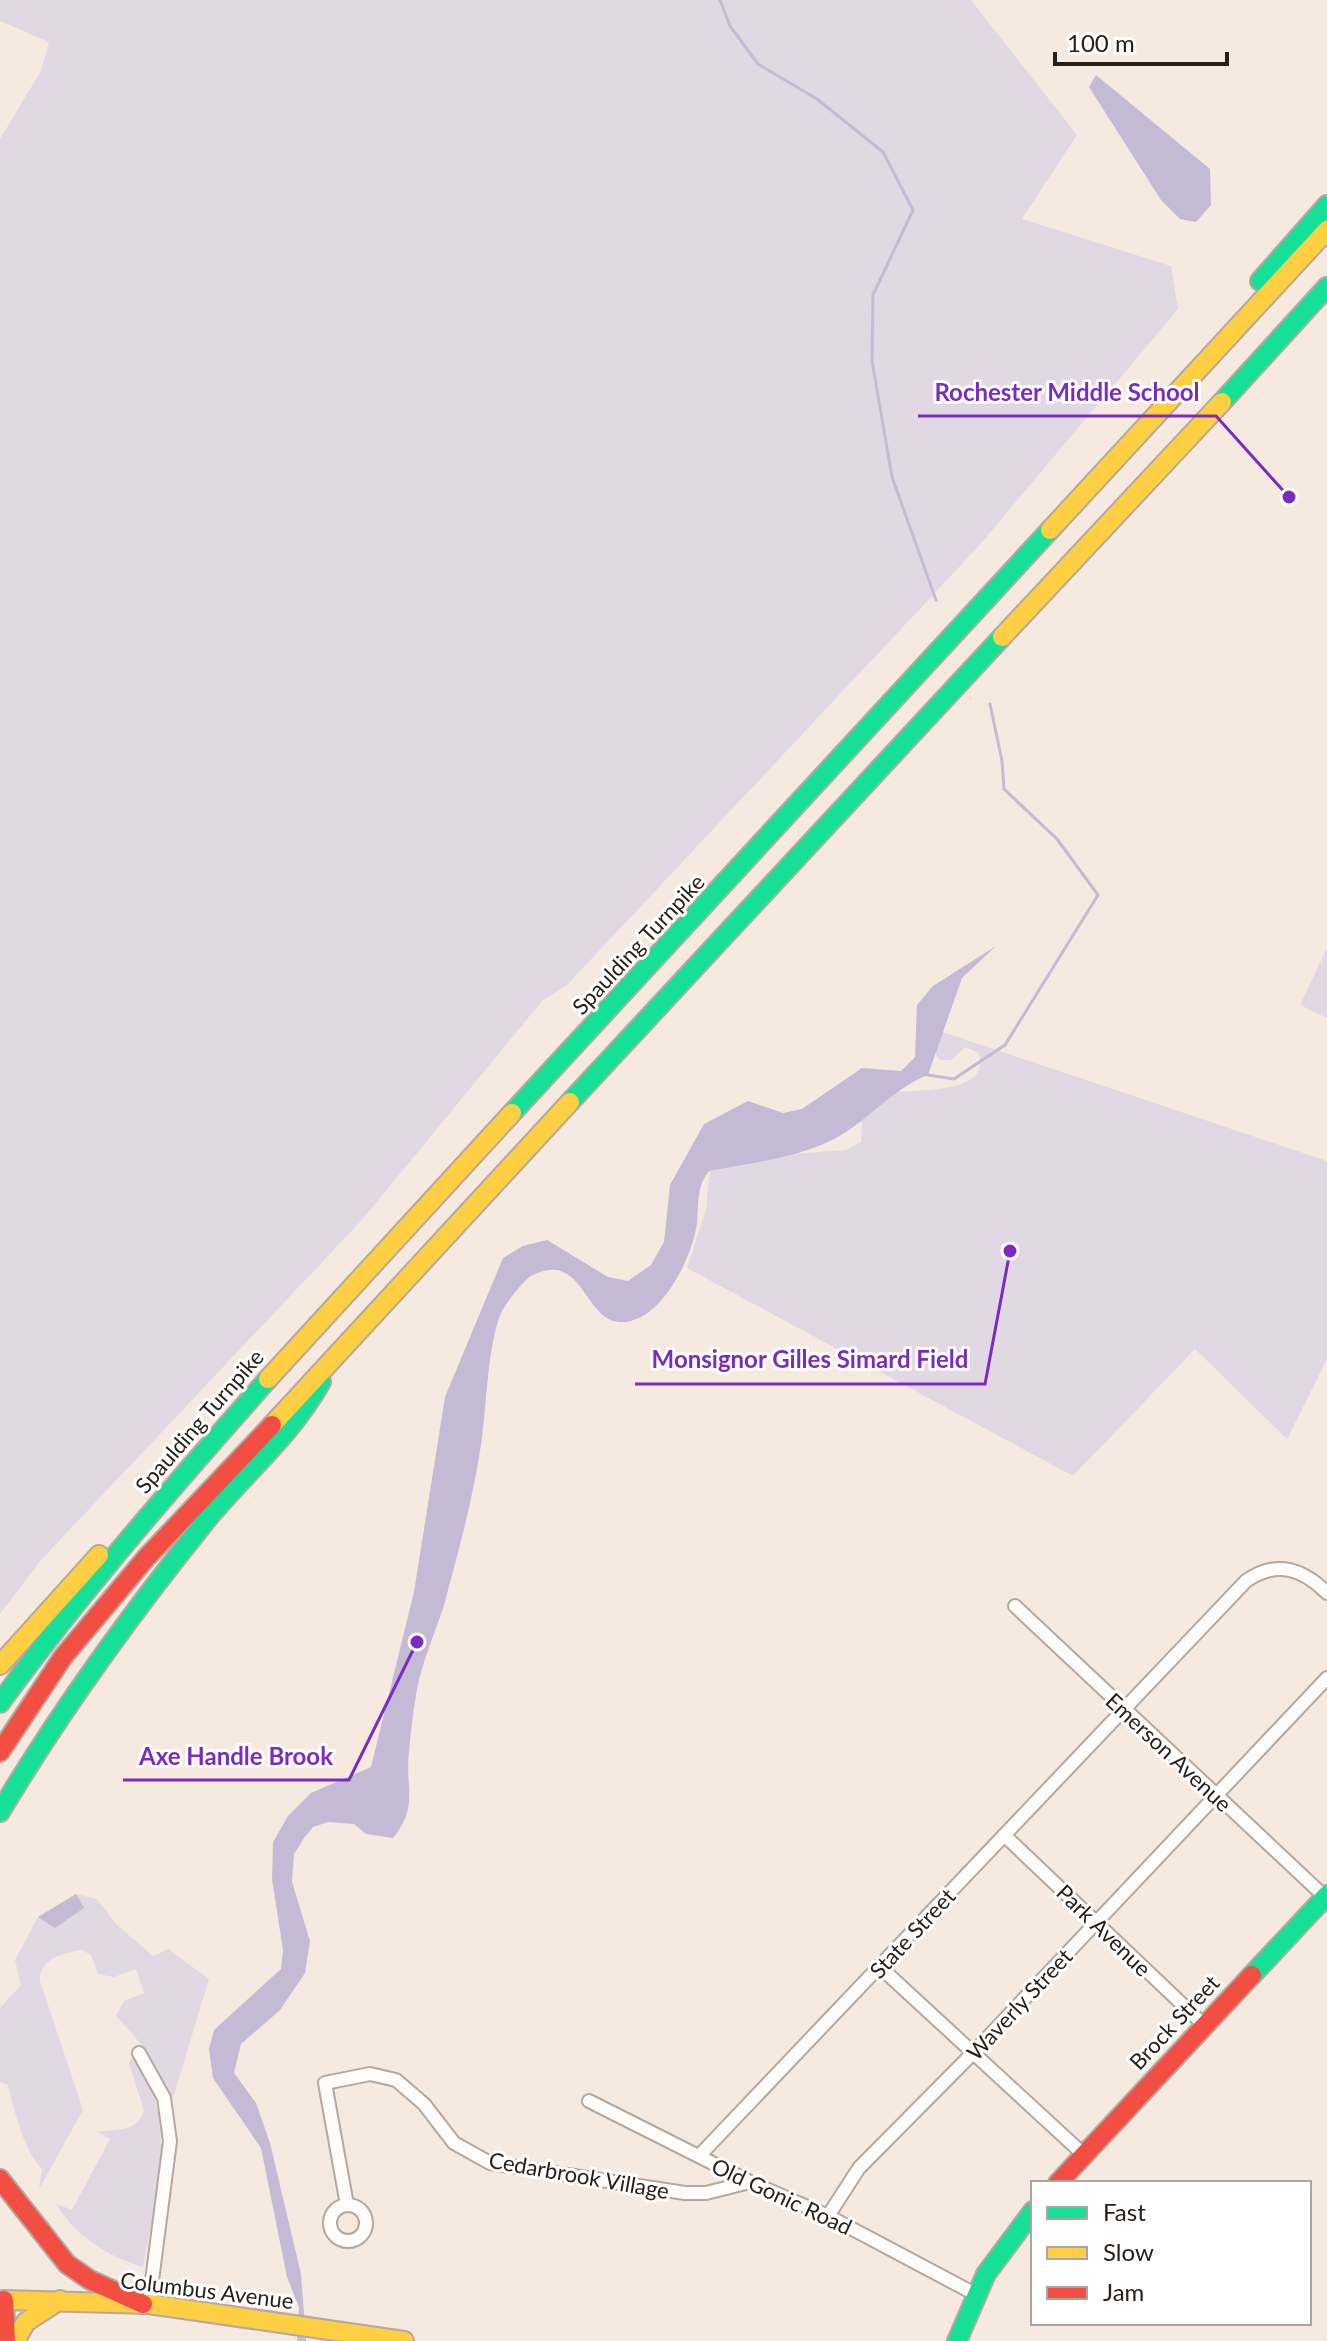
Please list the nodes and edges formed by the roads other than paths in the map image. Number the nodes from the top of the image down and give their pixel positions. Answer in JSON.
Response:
{"nodes":[{"id":1,"x":1327,"y":205,"type":"edge"},
{"id":2,"x":1327,"y":230,"type":"edge"},
{"id":3,"x":1327,"y":287,"type":"edge"},
{"id":4,"x":1152,"y":421,"type":"junction"},
{"id":5,"x":329,"y":1365,"type":"junction"},
{"id":6,"x":162,"y":1498,"type":"junction"},
{"id":7,"x":1327,"y":1593,"type":"edge"},
{"id":8,"x":1015,"y":1606,"type":"dead end"},
{"id":9,"x":0,"y":1665,"type":"edge"},
{"id":10,"x":1327,"y":1678,"type":"edge"},
{"id":11,"x":0,"y":1703,"type":"edge"},
{"id":12,"x":1125,"y":1710,"type":"junction"},
{"id":13,"x":0,"y":1752,"type":"edge"},
{"id":14,"x":1217,"y":1797,"type":"junction"},
{"id":15,"x":0,"y":1812,"type":"edge"},
{"id":16,"x":1004,"y":1835,"type":"junction"},
{"id":17,"x":1326,"y":1896,"type":"edge"},
{"id":18,"x":1095,"y":1922,"type":"junction"},
{"id":19,"x":880,"y":1967,"type":"junction"},
{"id":20,"x":1204,"y":2025,"type":"junction"},
{"id":21,"x":139,"y":2053,"type":"dead end"},
{"id":22,"x":973,"y":2053,"type":"junction"},
{"id":23,"x":589,"y":2101,"type":"dead end"},
{"id":24,"x":1083,"y":2154,"type":"junction"},
{"id":25,"x":699,"y":2156,"type":"junction"},
{"id":26,"x":0,"y":2179,"type":"edge"},
{"id":27,"x":1060,"y":2181,"type":"edge"},
{"id":28,"x":750,"y":2182,"type":"junction"},
{"id":29,"x":347,"y":2205,"type":"dead end"},
{"id":30,"x":1031,"y":2213,"type":"edge"},
{"id":31,"x":828,"y":2216,"type":"junction"},
{"id":32,"x":975,"y":2294,"type":"junction"},
{"id":33,"x":1,"y":2300,"type":"edge"},
{"id":34,"x":60,"y":2300,"type":"junction"},
{"id":35,"x":146,"y":2304,"type":"junction"},
{"id":36,"x":6,"y":2341,"type":"edge"},
{"id":37,"x":15,"y":2341,"type":"edge"},
{"id":38,"x":404,"y":2341,"type":"edge"},
{"id":39,"x":957,"y":2341,"type":"edge"}],
"edges":[{"from":1,"to":4,"type":"main road"},
{"from":2,"to":4,"type":"main road","name":"Spaulding Turnpike"},
{"from":3,"to":5,"type":"main road"},
{"from":4,"to":6,"type":"main road","name":"Spaulding Turnpike"},
{"from":5,"to":13,"type":"main road"},
{"from":5,"to":15,"type":"main road"},
{"from":6,"to":9,"type":"main road"},
{"from":6,"to":11,"type":"main road","name":"Spaulding Turnpike"},
{"from":7,"to":12,"type":"street","name":"State Street"},
{"from":8,"to":12,"type":"street","name":"Emerson Avenue"},
{"from":10,"to":14,"type":"street","name":"Waverly Street"},
{"from":12,"to":14,"type":"street","name":"Emerson Avenue"},
{"from":12,"to":16,"type":"street","name":"State Street"},
{"from":14,"to":17,"type":"street","name":"Emerson Avenue"},
{"from":14,"to":18,"type":"street","name":"Waverly Street"},
{"from":16,"to":18,"type":"street","name":"Park Avenue"},
{"from":16,"to":19,"type":"street","name":"State Street"},
{"from":17,"to":20,"type":"main road","name":"Brock Street"},
{"from":18,"to":20,"type":"street","name":"Park Avenue"},
{"from":18,"to":22,"type":"street","name":"Waverly Street"},
{"from":19,"to":22,"type":"street"},
{"from":19,"to":25,"type":"street","name":"State Street"},
{"from":20,"to":24,"type":"main road","name":"Brock Street"},
{"from":21,"to":35,"type":"street"},
{"from":22,"to":24,"type":"street"},
{"from":22,"to":31,"type":"street","name":"Waverly Street"},
{"from":23,"to":25,"type":"street","name":"Old Gonic Road"},
{"from":24,"to":27,"type":"main road","name":"Brock Street"},
{"from":25,"to":28,"type":"street","name":"Old Gonic Road"},
{"from":26,"to":35,"type":"main road"},
{"from":28,"to":29,"type":"street","name":"Cedarbrook Village"},
{"from":28,"to":31,"type":"street","name":"Old Gonic Road"},
{"from":30,"to":32,"type":"main road"},
{"from":31,"to":32,"type":"street","name":"Old Gonic Road"},
{"from":32,"to":39,"type":"main road"},
{"from":33,"to":34,"type":"main road","name":"Columbus Avenue"},
{"from":33,"to":36,"type":"main road"},
{"from":34,"to":35,"type":"main road","name":"Columbus Avenue"},
{"from":34,"to":37,"type":"main road"},
{"from":35,"to":38,"type":"main road","name":"Columbus Avenue"}]}
